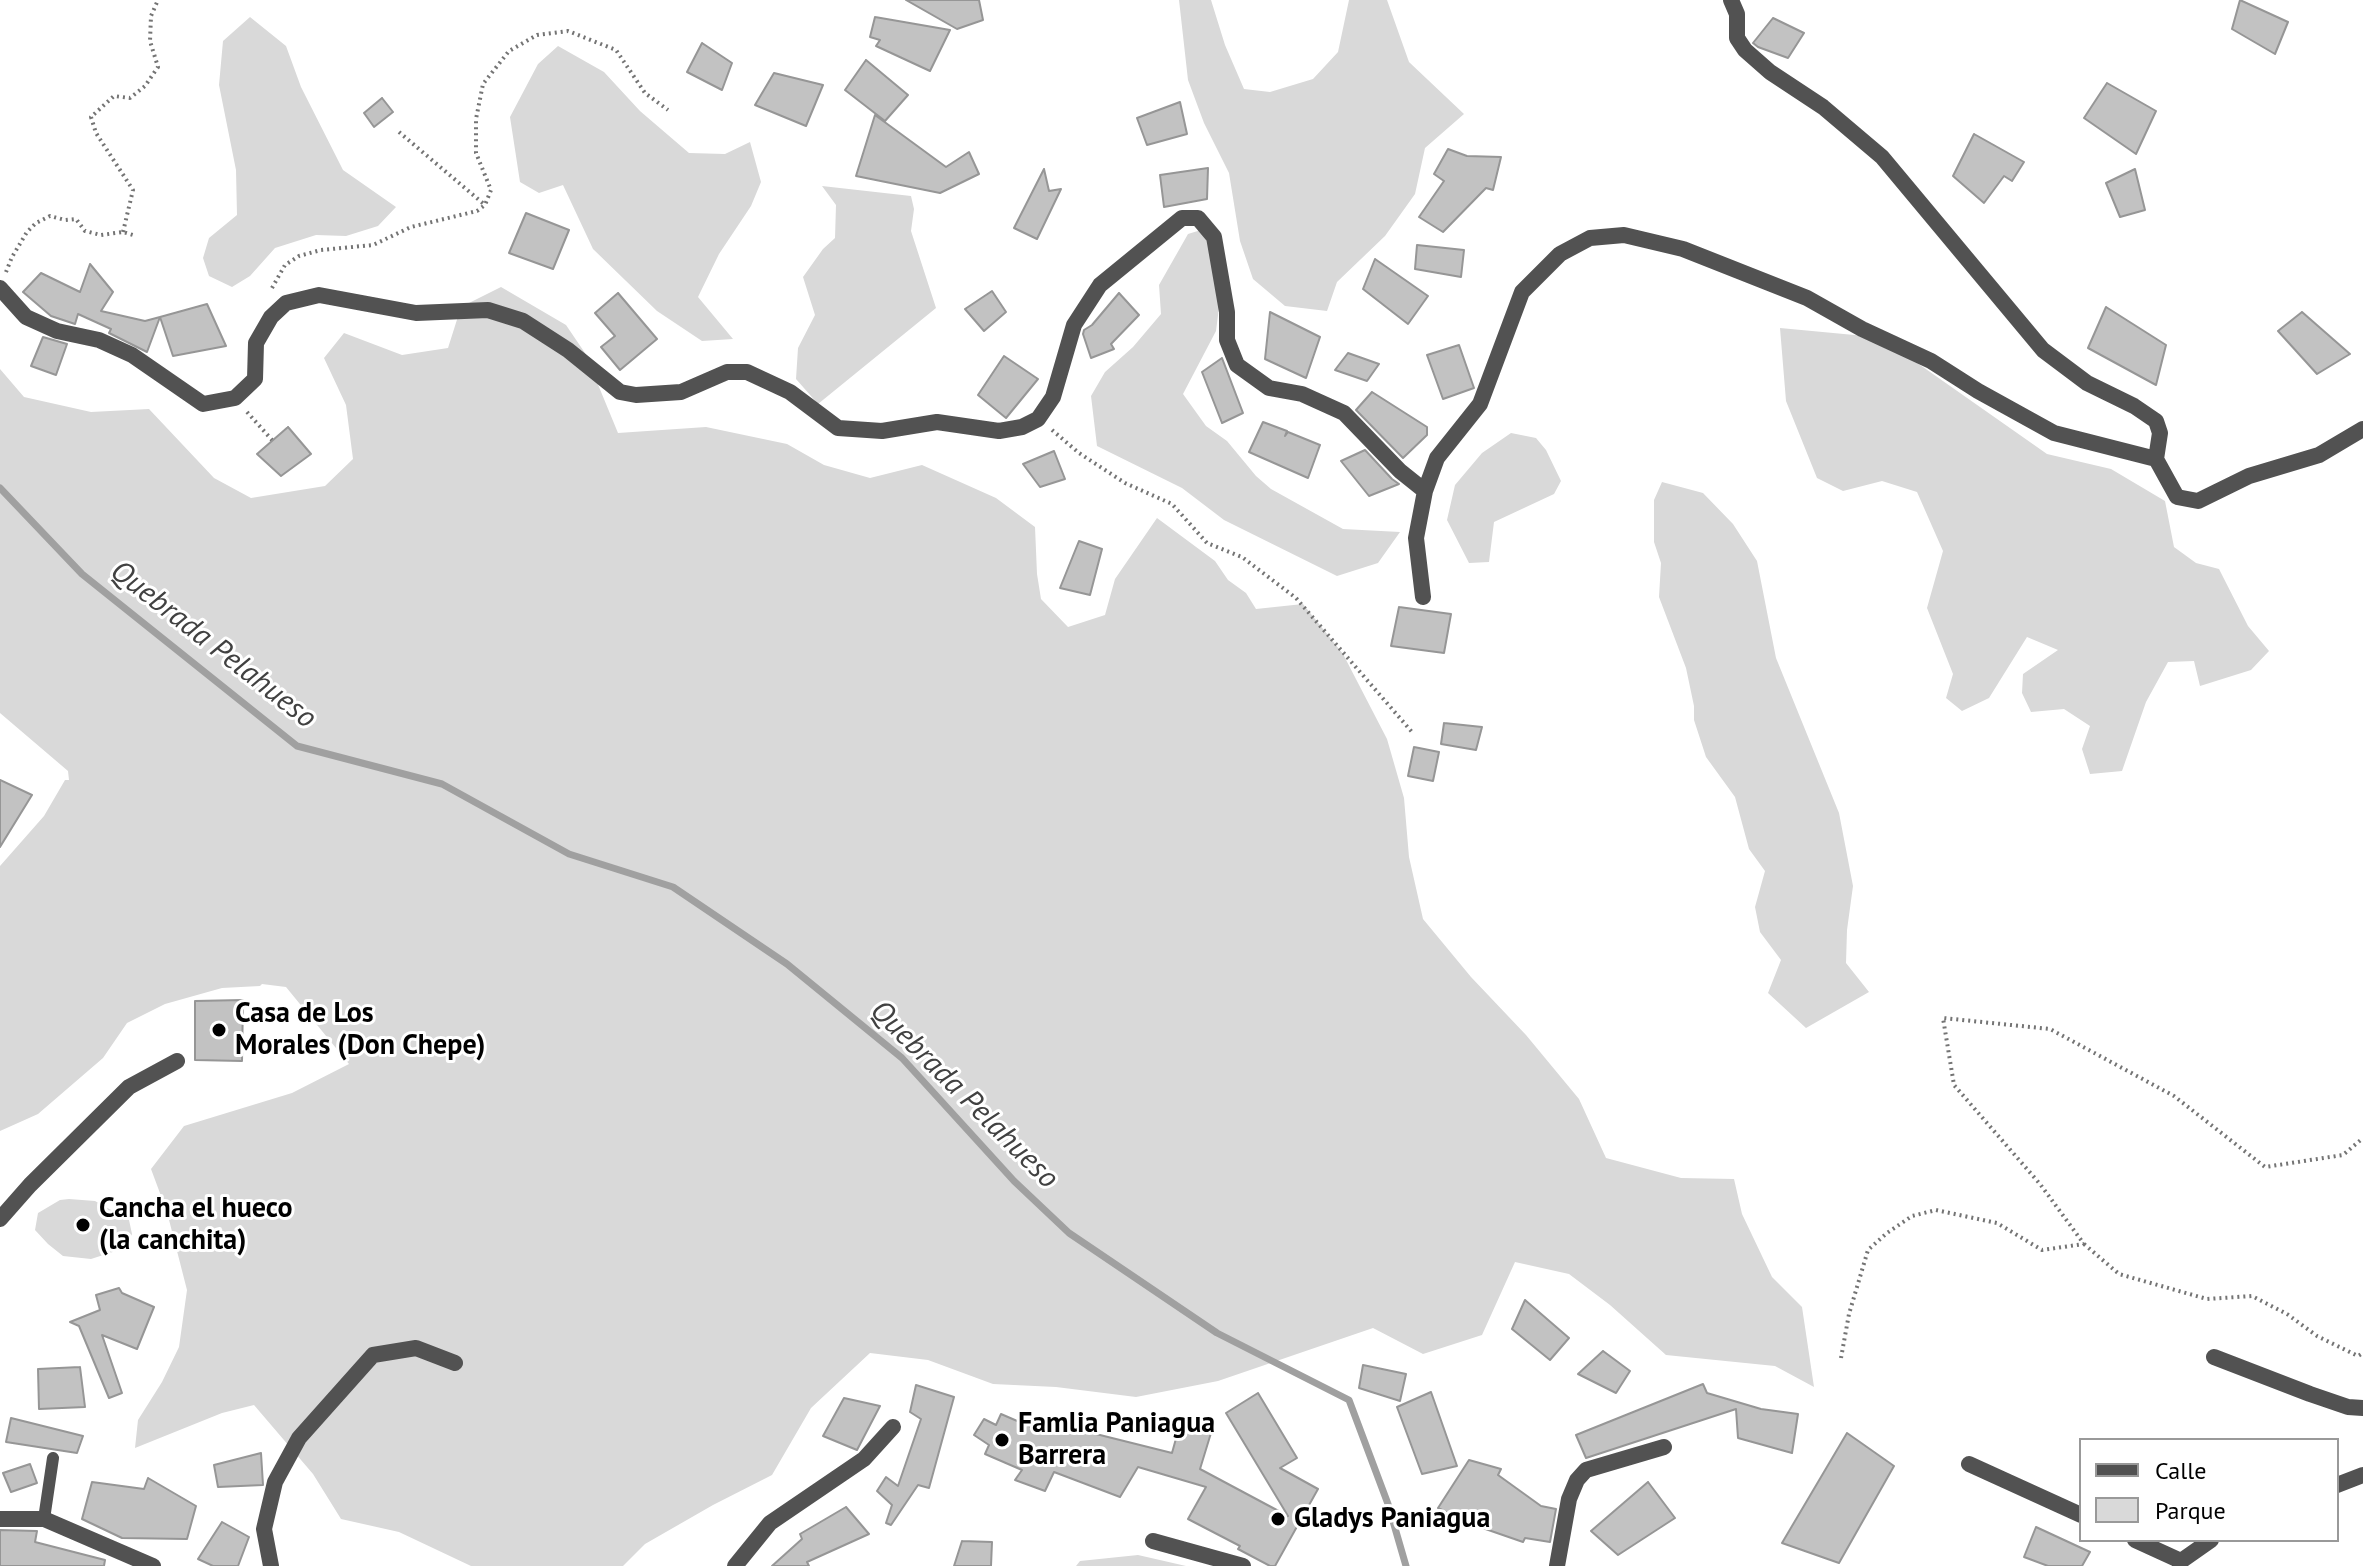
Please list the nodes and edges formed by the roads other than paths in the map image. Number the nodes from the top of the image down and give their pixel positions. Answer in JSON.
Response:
{"nodes":[{"id":1,"x":1731,"y":0,"type":"edge"},
{"id":2,"x":0,"y":289,"type":"edge"},
{"id":3,"x":2363,"y":429,"type":"edge"},
{"id":4,"x":2156,"y":459,"type":"junction"},
{"id":5,"x":1425,"y":491,"type":"junction"},
{"id":6,"x":1423,"y":597,"type":"dead end"},
{"id":7,"x":177,"y":1061,"type":"dead end"},
{"id":8,"x":0,"y":1219,"type":"edge"},
{"id":9,"x":2214,"y":1357,"type":"dead end"},
{"id":10,"x":455,"y":1363,"type":"dead end"},
{"id":11,"x":2363,"y":1408,"type":"edge"},
{"id":12,"x":893,"y":1427,"type":"dead end"},
{"id":13,"x":1664,"y":1447,"type":"dead end"},
{"id":14,"x":53,"y":1458,"type":"dead end"},
{"id":15,"x":1969,"y":1464,"type":"dead end"},
{"id":16,"x":2363,"y":1475,"type":"edge"},
{"id":17,"x":2339,"y":1484,"type":"edge"},
{"id":18,"x":2079,"y":1514,"type":"edge"},
{"id":19,"x":0,"y":1519,"type":"edge"},
{"id":20,"x":44,"y":1519,"type":"junction"},
{"id":21,"x":1153,"y":1541,"type":"dead end"},
{"id":22,"x":2139,"y":1542,"type":"edge"},
{"id":23,"x":2208,"y":1542,"type":"edge"},
{"id":24,"x":2180,"y":1564,"type":"edge"},
{"id":25,"x":153,"y":1566,"type":"edge"},
{"id":26,"x":271,"y":1566,"type":"edge"},
{"id":27,"x":735,"y":1566,"type":"edge"},
{"id":28,"x":1243,"y":1566,"type":"edge"},
{"id":29,"x":1557,"y":1566,"type":"edge"}],
"edges":[{"from":1,"to":4,"type":"street"},
{"from":2,"to":5,"type":"street"},
{"from":3,"to":4,"type":"street"},
{"from":4,"to":5,"type":"street"},
{"from":5,"to":6,"type":"street"},
{"from":7,"to":8,"type":"street"},
{"from":9,"to":11,"type":"street"},
{"from":10,"to":26,"type":"street"},
{"from":12,"to":27,"type":"street"},
{"from":13,"to":29,"type":"street"},
{"from":14,"to":20,"type":"lane"},
{"from":15,"to":18,"type":"street"},
{"from":16,"to":17,"type":"street"},
{"from":19,"to":20,"type":"street"},
{"from":20,"to":25,"type":"street"},
{"from":21,"to":28,"type":"street"},
{"from":22,"to":24,"type":"street"},
{"from":23,"to":24,"type":"street"}]}
